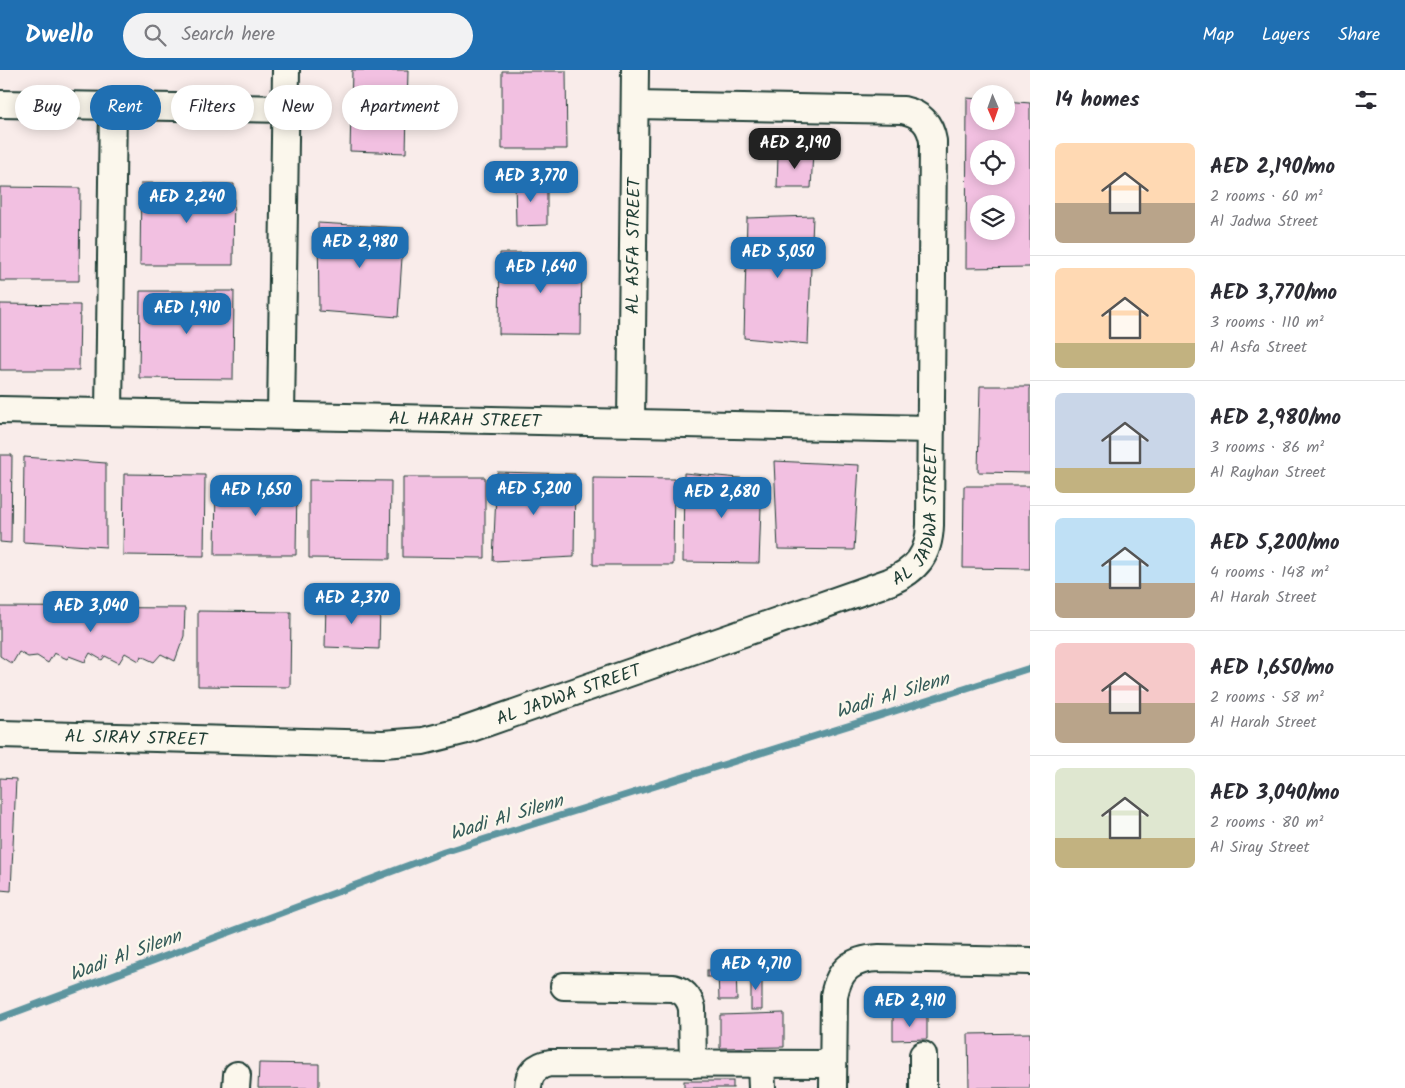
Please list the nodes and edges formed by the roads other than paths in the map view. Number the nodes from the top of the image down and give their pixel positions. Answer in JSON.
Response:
{"nodes":[{"id":1,"x":286,"y":70,"type":"edge"},
{"id":2,"x":635,"y":70,"type":"edge"},
{"id":3,"x":286,"y":85,"type":"edge"},
{"id":4,"x":0,"y":104,"type":"edge"},
{"id":5,"x":635,"y":105,"type":"junction"},
{"id":6,"x":90,"y":106,"type":"edge"},
{"id":7,"x":161,"y":107,"type":"edge"},
{"id":8,"x":264,"y":109,"type":"edge"},
{"id":9,"x":113,"y":130,"type":"edge"},
{"id":10,"x":286,"y":130,"type":"edge"},
{"id":11,"x":0,"y":410,"type":"edge"},
{"id":12,"x":109,"y":412,"type":"junction"},
{"id":13,"x":281,"y":415,"type":"junction"},
{"id":14,"x":632,"y":422,"type":"junction"},
{"id":15,"x":931,"y":428,"type":"junction"},
{"id":16,"x":0,"y":734,"type":"edge"},
{"id":17,"x":272,"y":742,"type":"joint"},
{"id":18,"x":1030,"y":961,"type":"edge"},
{"id":19,"x":564,"y":986,"type":"dead end"},
{"id":20,"x":923,"y":1055,"type":"dead end"},
{"id":21,"x":693,"y":1064,"type":"junction"},
{"id":22,"x":762,"y":1076,"type":"edge"},
{"id":23,"x":833,"y":1076,"type":"edge"},
{"id":24,"x":528,"y":1088,"type":"edge"},
{"id":25,"x":923,"y":1088,"type":"edge"}],
"edges":[{"from":1,"to":3,"type":"street"},
{"from":2,"to":5,"type":"street","name":"AL ASFA STREET"},
{"from":4,"to":6,"type":"street"},
{"from":5,"to":14,"type":"street","name":"AL ASFA STREET"},
{"from":5,"to":15,"type":"street","name":"AL JADWA STREET"},
{"from":7,"to":8,"type":"street"},
{"from":9,"to":12,"type":"street"},
{"from":10,"to":13,"type":"street"},
{"from":11,"to":12,"type":"street","name":"AL HARAH STREET"},
{"from":12,"to":13,"type":"street","name":"AL HARAH STREET"},
{"from":13,"to":14,"type":"street","name":"AL HARAH STREET"},
{"from":14,"to":15,"type":"street","name":"AL HARAH STREET"},
{"from":15,"to":17,"type":"street","name":"AL JADWA STREET"},
{"from":16,"to":17,"type":"street","name":"AL SIRAY STREET"},
{"from":18,"to":23,"type":"street"},
{"from":19,"to":21,"type":"street"},
{"from":20,"to":25,"type":"street"},
{"from":21,"to":22,"type":"street"},
{"from":21,"to":24,"type":"street"},
{"from":22,"to":23,"type":"street"}]}
